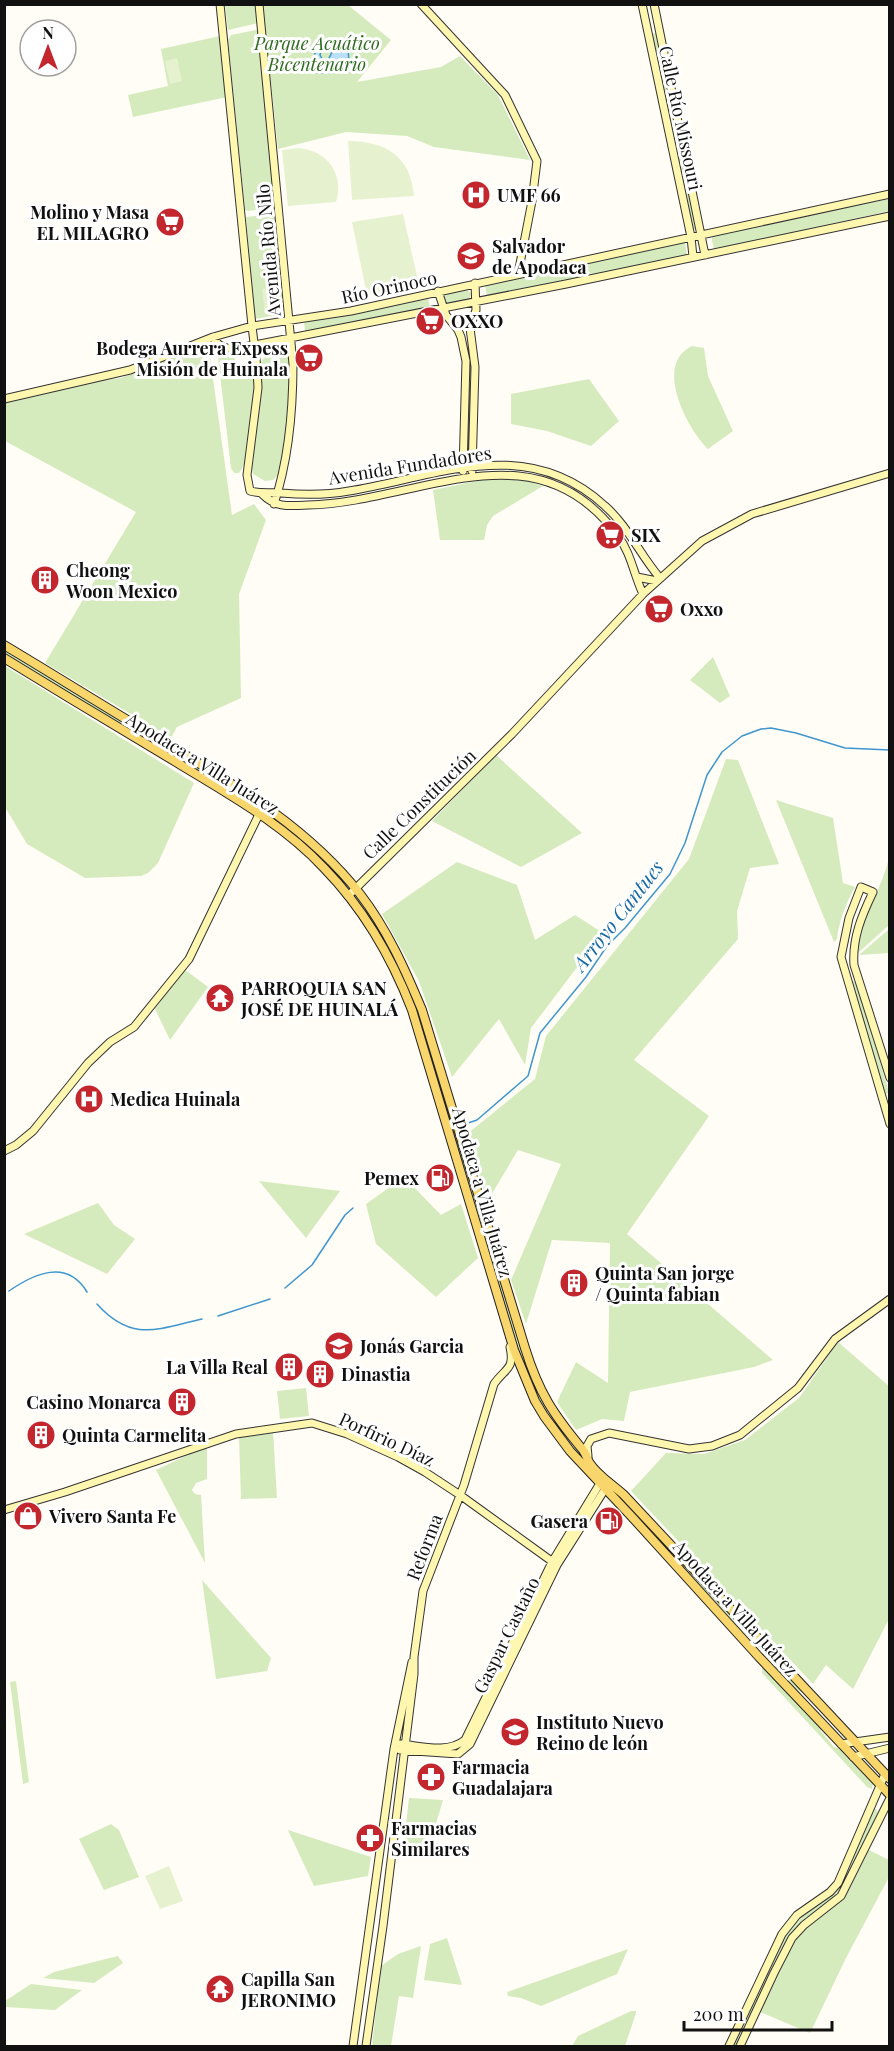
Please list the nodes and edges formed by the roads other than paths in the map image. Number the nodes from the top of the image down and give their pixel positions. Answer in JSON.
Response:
{"nodes":[{"id":1,"x":220,"y":4,"type":"edge"},
{"id":2,"x":259,"y":4,"type":"edge"},
{"id":3,"x":421,"y":4,"type":"edge"},
{"id":4,"x":642,"y":4,"type":"edge"},
{"id":5,"x":654,"y":4,"type":"edge"},
{"id":6,"x":890,"y":194,"type":"edge"},
{"id":7,"x":890,"y":216,"type":"edge"},
{"id":8,"x":702,"y":235,"type":"junction"},
{"id":9,"x":691,"y":237,"type":"junction"},
{"id":10,"x":705,"y":255,"type":"junction"},
{"id":11,"x":693,"y":257,"type":"junction"},
{"id":12,"x":518,"y":274,"type":"junction"},
{"id":13,"x":475,"y":284,"type":"junction"},
{"id":14,"x":438,"y":291,"type":"junction"},
{"id":15,"x":476,"y":302,"type":"junction"},
{"id":16,"x":444,"y":308,"type":"junction"},
{"id":17,"x":289,"y":320,"type":"junction"},
{"id":18,"x":471,"y":322,"type":"junction"},
{"id":19,"x":454,"y":324,"type":"junction"},
{"id":20,"x":252,"y":326,"type":"junction"},
{"id":21,"x":291,"y":338,"type":"junction"},
{"id":22,"x":214,"y":339,"type":"junction"},
{"id":23,"x":254,"y":345,"type":"junction"},
{"id":24,"x":4,"y":399,"type":"edge"},
{"id":25,"x":472,"y":466,"type":"junction"},
{"id":26,"x":463,"y":467,"type":"junction"},
{"id":27,"x":890,"y":473,"type":"edge"},
{"id":28,"x":472,"y":476,"type":"junction"},
{"id":29,"x":463,"y":478,"type":"junction"},
{"id":30,"x":250,"y":491,"type":"joint"},
{"id":31,"x":278,"y":493,"type":"junction"},
{"id":32,"x":262,"y":494,"type":"junction"},
{"id":33,"x":274,"y":504,"type":"junction"},
{"id":34,"x":637,"y":577,"type":"junction"},
{"id":35,"x":658,"y":579,"type":"junction"},
{"id":36,"x":644,"y":594,"type":"junction"},
{"id":37,"x":4,"y":645,"type":"edge"},
{"id":38,"x":4,"y":658,"type":"edge"},
{"id":39,"x":264,"y":804,"type":"junction"},
{"id":40,"x":260,"y":813,"type":"junction"},
{"id":41,"x":355,"y":888,"type":"junction"},
{"id":42,"x":348,"y":896,"type":"junction"},
{"id":43,"x":890,"y":1078,"type":"edge"},
{"id":44,"x":890,"y":1124,"type":"edge"},
{"id":45,"x":4,"y":1151,"type":"edge"},
{"id":46,"x":890,"y":1299,"type":"edge"},
{"id":47,"x":510,"y":1335,"type":"junction"},
{"id":48,"x":590,"y":1464,"type":"junction"},
{"id":49,"x":605,"y":1483,"type":"junction"},
{"id":50,"x":460,"y":1495,"type":"junction"},
{"id":51,"x":6,"y":1508,"type":"edge"},
{"id":52,"x":554,"y":1564,"type":"junction"},
{"id":53,"x":727,"y":1606,"type":"junction"},
{"id":54,"x":720,"y":1613,"type":"junction"},
{"id":55,"x":414,"y":1657,"type":"junction"},
{"id":56,"x":890,"y":1737,"type":"edge"},
{"id":57,"x":853,"y":1742,"type":"junction"},
{"id":58,"x":842,"y":1744,"type":"junction"},
{"id":59,"x":395,"y":1746,"type":"junction"},
{"id":60,"x":404,"y":1747,"type":"junction"},
{"id":61,"x":890,"y":1748,"type":"edge"},
{"id":62,"x":865,"y":1754,"type":"junction"},
{"id":63,"x":853,"y":1757,"type":"junction"},
{"id":64,"x":887,"y":1776,"type":"edge"},
{"id":65,"x":880,"y":1785,"type":"junction"},
{"id":66,"x":890,"y":1797,"type":"edge"},
{"id":67,"x":841,"y":1876,"type":"junction"},
{"id":68,"x":850,"y":1880,"type":"junction"},
{"id":69,"x":782,"y":1934,"type":"junction"},
{"id":70,"x":791,"y":1940,"type":"junction"},
{"id":71,"x":364,"y":1971,"type":"junction"},
{"id":72,"x":376,"y":1971,"type":"junction"},
{"id":73,"x":353,"y":2046,"type":"edge"},
{"id":74,"x":366,"y":2046,"type":"edge"},
{"id":75,"x":729,"y":2046,"type":"edge"},
{"id":76,"x":740,"y":2046,"type":"edge"}],
"edges":[{"from":1,"to":20,"type":"street","name":"Avenida Río Nilo"},
{"from":2,"to":17,"type":"street","name":"Avenida Río Nilo"},
{"from":3,"to":12,"type":"street"},
{"from":4,"to":9,"type":"street","name":"Calle Río Missouri"},
{"from":5,"to":8,"type":"street","name":"Calle Río Missouri"},
{"from":6,"to":8,"type":"street","name":"Río Orinoco"},
{"from":7,"to":10,"type":"street","name":"Río Orinoco"},
{"from":8,"to":9,"type":"street","name":"Río Orinoco"},
{"from":8,"to":10,"type":"street","name":"Calle Río Missouri"},
{"from":9,"to":11,"type":"street","name":"Calle Río Missouri"},
{"from":9,"to":12,"type":"street","name":"Río Orinoco"},
{"from":10,"to":11,"type":"street","name":"Río Orinoco"},
{"from":11,"to":15,"type":"street","name":"Río Orinoco"},
{"from":12,"to":13,"type":"street","name":"Río Orinoco"},
{"from":13,"to":14,"type":"street","name":"Río Orinoco"},
{"from":13,"to":15,"type":"street"},
{"from":14,"to":16,"type":"street"},
{"from":14,"to":17,"type":"street","name":"Río Orinoco"},
{"from":15,"to":16,"type":"street","name":"Río Orinoco"},
{"from":15,"to":18,"type":"street"},
{"from":16,"to":19,"type":"street"},
{"from":16,"to":21,"type":"street","name":"Río Orinoco"},
{"from":17,"to":20,"type":"street","name":"Río Orinoco"},
{"from":17,"to":21,"type":"street","name":"Avenida Río Nilo"},
{"from":18,"to":19,"type":"street"},
{"from":18,"to":25,"type":"street"},
{"from":19,"to":26,"type":"street"},
{"from":20,"to":22,"type":"street","name":"Río Orinoco"},
{"from":20,"to":23,"type":"street","name":"Avenida Río Nilo"},
{"from":21,"to":23,"type":"street","name":"Río Orinoco"},
{"from":21,"to":31,"type":"street","name":"Avenida Río Nilo"},
{"from":22,"to":23,"type":"street","name":"Río Orinoco"},
{"from":22,"to":24,"type":"street","name":"Río Orinoco"},
{"from":23,"to":30,"type":"street","name":"Avenida Río Nilo"},
{"from":25,"to":26,"type":"street","name":"Avenida Fundadores"},
{"from":25,"to":28,"type":"street"},
{"from":25,"to":35,"type":"street","name":"Avenida Fundadores"},
{"from":26,"to":29,"type":"street"},
{"from":26,"to":31,"type":"street","name":"Avenida Fundadores"},
{"from":27,"to":35,"type":"street","name":"Calle Constitución"},
{"from":28,"to":29,"type":"street","name":"Avenida Fundadores"},
{"from":28,"to":34,"type":"street","name":"Avenida Fundadores"},
{"from":29,"to":33,"type":"street","name":"Avenida Fundadores"},
{"from":30,"to":32,"type":"street","name":"Avenida Fundadores"},
{"from":31,"to":32,"type":"street","name":"Avenida Fundadores"},
{"from":31,"to":33,"type":"street","name":"Avenida Río Nilo"},
{"from":32,"to":33,"type":"street","name":"Avenida Fundadores"},
{"from":34,"to":35,"type":"street"},
{"from":34,"to":36,"type":"street","name":"Avenida Fundadores"},
{"from":35,"to":36,"type":"street","name":"Calle Constitución"},
{"from":36,"to":41,"type":"street","name":"Calle Constitución"},
{"from":37,"to":39,"type":"main road","name":"Apodaca a Villa Juárez"},
{"from":38,"to":40,"type":"main road","name":"Apodaca a Villa Juárez"},
{"from":39,"to":40,"type":"street"},
{"from":39,"to":41,"type":"main road","name":"Apodaca a Villa Juárez"},
{"from":40,"to":42,"type":"main road","name":"Apodaca a Villa Juárez"},
{"from":40,"to":45,"type":"street"},
{"from":41,"to":42,"type":"street","name":"Calle Constitución"},
{"from":41,"to":48,"type":"main road","name":"Apodaca a Villa Juárez"},
{"from":42,"to":47,"type":"main road","name":"Apodaca a Villa Juárez"},
{"from":43,"to":44,"type":"street"},
{"from":46,"to":48,"type":"street"},
{"from":47,"to":49,"type":"main road","name":"Apodaca a Villa Juárez"},
{"from":47,"to":50,"type":"street","name":"Reforma"},
{"from":48,"to":49,"type":"main road","name":"Apodaca a Villa Juárez"},
{"from":49,"to":52,"type":"street","name":"Gaspar Castaño"},
{"from":49,"to":53,"type":"main road","name":"Apodaca a Villa Juárez"},
{"from":49,"to":54,"type":"main road","name":"Apodaca a Villa Juárez"},
{"from":50,"to":51,"type":"street","name":"Porfirio Díaz"},
{"from":50,"to":52,"type":"street","name":"Porfirio Díaz"},
{"from":50,"to":55,"type":"street","name":"Reforma"},
{"from":52,"to":60,"type":"street","name":"Gaspar Castaño"},
{"from":53,"to":54,"type":"main road"},
{"from":53,"to":57,"type":"main road","name":"Apodaca a Villa Juárez"},
{"from":54,"to":58,"type":"main road","name":"Apodaca a Villa Juárez"},
{"from":55,"to":59,"type":"street"},
{"from":55,"to":60,"type":"street","name":"Reforma"},
{"from":56,"to":57,"type":"street"},
{"from":57,"to":58,"type":"street"},
{"from":57,"to":62,"type":"main road","name":"Apodaca a Villa Juárez"},
{"from":58,"to":63,"type":"main road","name":"Apodaca a Villa Juárez"},
{"from":59,"to":60,"type":"street","name":"Gaspar Castaño"},
{"from":59,"to":71,"type":"street"},
{"from":60,"to":72,"type":"street"},
{"from":61,"to":62,"type":"street"},
{"from":62,"to":63,"type":"street"},
{"from":62,"to":64,"type":"main road","name":"Apodaca a Villa Juárez"},
{"from":63,"to":65,"type":"main road","name":"Apodaca a Villa Juárez"},
{"from":64,"to":65,"type":"street"},
{"from":65,"to":66,"type":"main road","name":"Apodaca a Villa Juárez"},
{"from":65,"to":67,"type":"street"},
{"from":66,"to":68,"type":"street"},
{"from":67,"to":68,"type":"street"},
{"from":67,"to":69,"type":"street"},
{"from":68,"to":70,"type":"street"},
{"from":69,"to":70,"type":"street"},
{"from":69,"to":75,"type":"street"},
{"from":70,"to":76,"type":"street"},
{"from":71,"to":72,"type":"street"},
{"from":71,"to":73,"type":"street"},
{"from":72,"to":74,"type":"street"}]}
